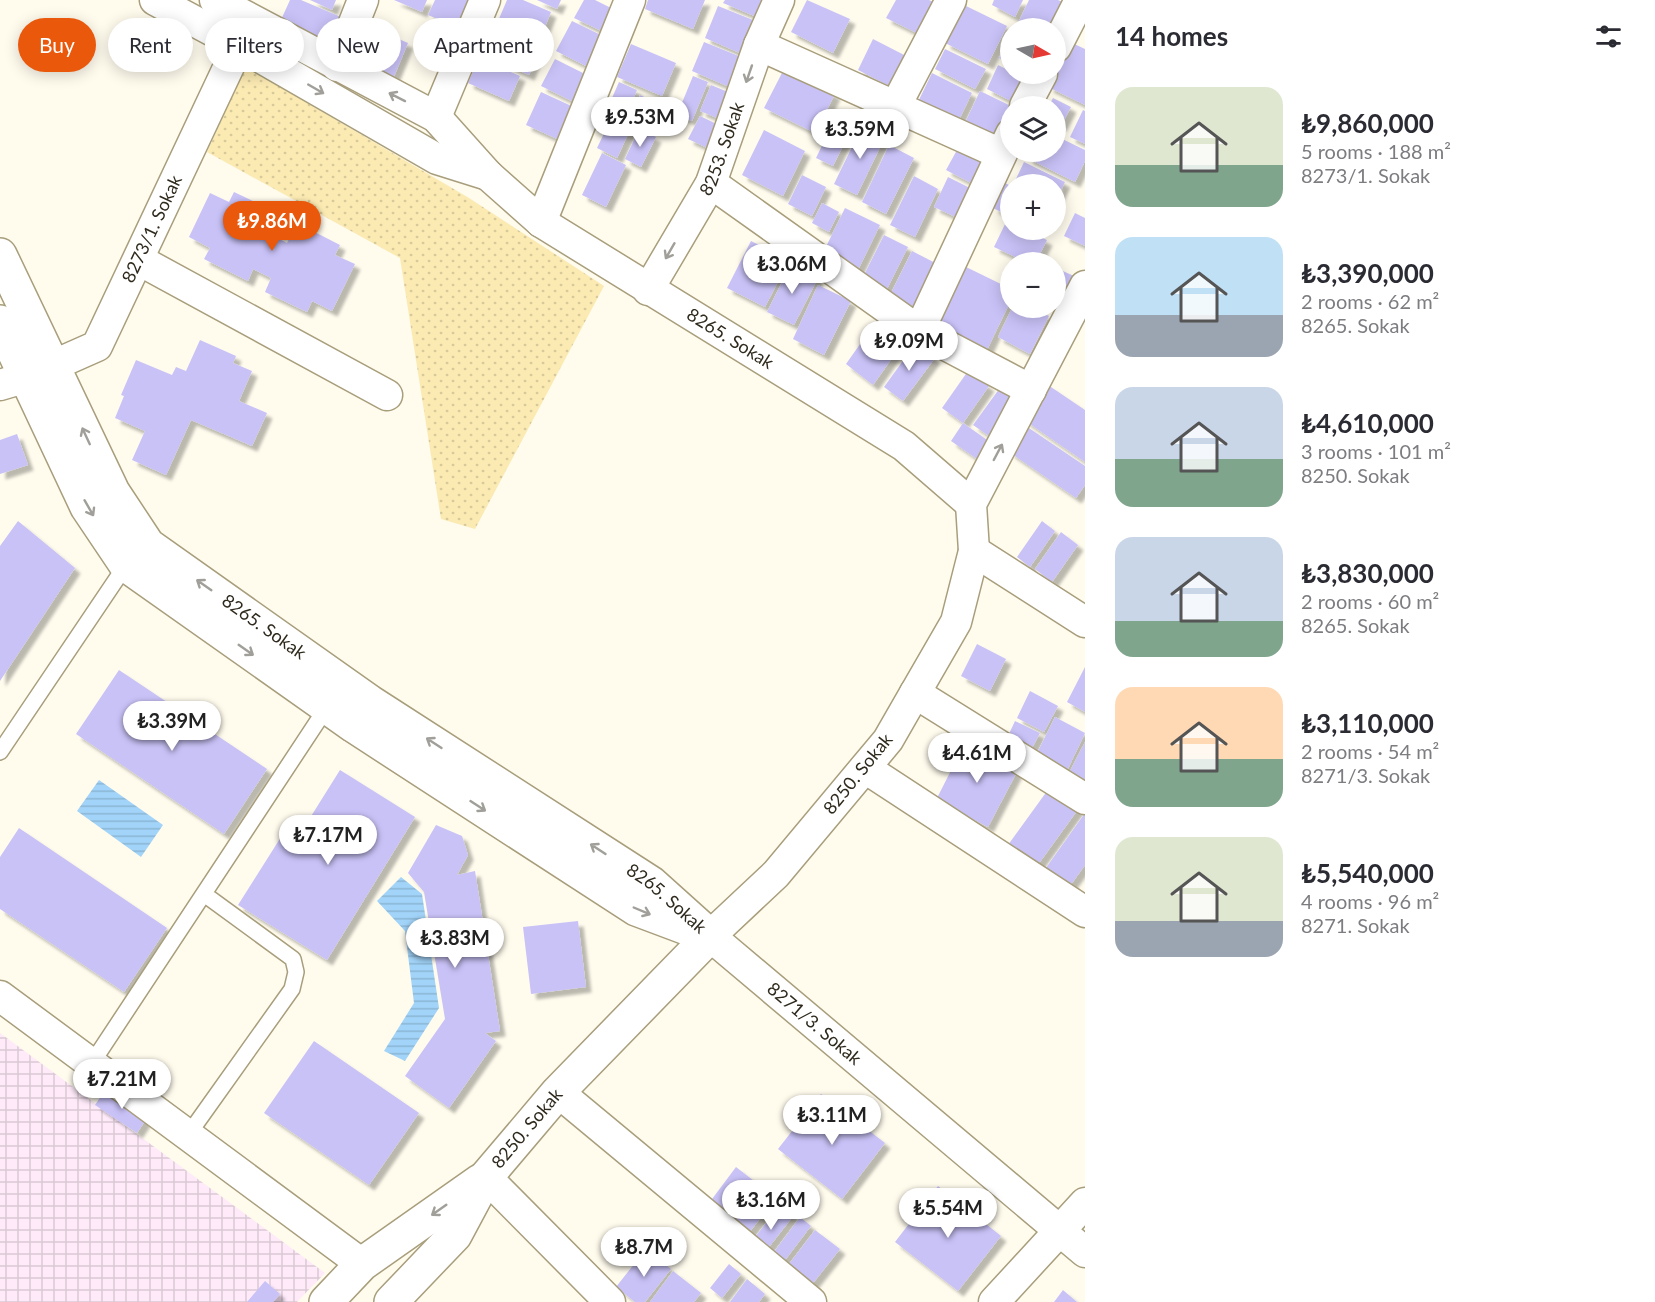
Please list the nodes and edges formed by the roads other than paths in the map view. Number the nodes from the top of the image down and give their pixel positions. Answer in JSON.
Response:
{"nodes":[{"id":1,"x":155,"y":0,"type":"edge"},
{"id":2,"x":363,"y":0,"type":"edge"},
{"id":3,"x":484,"y":0,"type":"edge"},
{"id":4,"x":630,"y":0,"type":"edge"},
{"id":5,"x":779,"y":0,"type":"edge"},
{"id":6,"x":951,"y":0,"type":"edge"},
{"id":7,"x":230,"y":13,"type":"edge"},
{"id":8,"x":1079,"y":13,"type":"edge"},
{"id":9,"x":356,"y":18,"type":"edge"},
{"id":10,"x":1066,"y":32,"type":"edge"},
{"id":11,"x":759,"y":45,"type":"junction"},
{"id":12,"x":316,"y":56,"type":"edge"},
{"id":13,"x":349,"y":72,"type":"edge"},
{"id":14,"x":895,"y":106,"type":"junction"},
{"id":15,"x":436,"y":117,"type":"junction"},
{"id":16,"x":1000,"y":142,"type":"edge"},
{"id":17,"x":1000,"y":157,"type":"edge"},
{"id":18,"x":488,"y":175,"type":"junction"},
{"id":19,"x":711,"y":183,"type":"junction"},
{"id":20,"x":541,"y":222,"type":"junction"},
{"id":21,"x":0,"y":255,"type":"edge"},
{"id":22,"x":139,"y":260,"type":"junction"},
{"id":23,"x":1085,"y":286,"type":"edge"},
{"id":24,"x":648,"y":290,"type":"junction"},
{"id":25,"x":0,"y":322,"type":"edge"},
{"id":26,"x":1076,"y":324,"type":"edge"},
{"id":27,"x":919,"y":331,"type":"junction"},
{"id":28,"x":27,"y":376,"type":"edge"},
{"id":29,"x":1032,"y":390,"type":"junction"},
{"id":30,"x":387,"y":395,"type":"dead end"},
{"id":31,"x":971,"y":504,"type":"junction"},
{"id":32,"x":974,"y":551,"type":"junction"},
{"id":33,"x":126,"y":566,"type":"junction"},
{"id":34,"x":1085,"y":622,"type":"edge"},
{"id":35,"x":915,"y":693,"type":"junction"},
{"id":36,"x":327,"y":707,"type":"junction"},
{"id":37,"x":0,"y":752,"type":"edge"},
{"id":38,"x":865,"y":768,"type":"junction"},
{"id":39,"x":1085,"y":799,"type":"edge"},
{"id":40,"x":204,"y":894,"type":"junction"},
{"id":41,"x":1085,"y":912,"type":"edge"},
{"id":42,"x":710,"y":936,"type":"junction"},
{"id":43,"x":0,"y":996,"type":"edge"},
{"id":44,"x":92,"y":1064,"type":"junction"},
{"id":45,"x":558,"y":1092,"type":"junction"},
{"id":46,"x":188,"y":1135,"type":"junction"},
{"id":47,"x":486,"y":1177,"type":"junction"},
{"id":48,"x":1085,"y":1203,"type":"edge"},
{"id":49,"x":1061,"y":1232,"type":"junction"},
{"id":50,"x":1085,"y":1252,"type":"edge"},
{"id":51,"x":362,"y":1264,"type":"junction"},
{"id":52,"x":326,"y":1302,"type":"edge"},
{"id":53,"x":391,"y":1302,"type":"edge"},
{"id":54,"x":610,"y":1302,"type":"edge"},
{"id":55,"x":811,"y":1302,"type":"edge"},
{"id":56,"x":994,"y":1302,"type":"edge"}],
"edges":[{"from":1,"to":7,"type":"street","name":"8265. Sokak"},
{"from":2,"to":9,"type":"street"},
{"from":3,"to":15,"type":"street"},
{"from":4,"to":20,"type":"street"},
{"from":5,"to":11,"type":"street","name":"8253. Sokak"},
{"from":6,"to":14,"type":"street"},
{"from":7,"to":12,"type":"street","name":"8265. Sokak"},
{"from":7,"to":18,"type":"street","name":"8265. Sokak","one_way":true},
{"from":7,"to":22,"type":"street","name":"8273/1. Sokak"},
{"from":8,"to":10,"type":"street"},
{"from":11,"to":14,"type":"street"},
{"from":11,"to":19,"type":"street","name":"8253. Sokak","one_way":true},
{"from":15,"to":13,"type":"street","name":"8265. Sokak","one_way":true},
{"from":14,"to":16,"type":"street"},
{"from":15,"to":18,"type":"street","name":"8265. Sokak"},
{"from":17,"to":27,"type":"street"},
{"from":18,"to":20,"type":"street","name":"8265. Sokak"},
{"from":19,"to":24,"type":"street","name":"8253. Sokak","one_way":true},
{"from":19,"to":27,"type":"street"},
{"from":20,"to":24,"type":"street","name":"8265. Sokak"},
{"from":21,"to":28,"type":"street","name":"8265. Sokak"},
{"from":22,"to":28,"type":"street","name":"8273/1. Sokak"},
{"from":22,"to":30,"type":"street"},
{"from":23,"to":26,"type":"street"},
{"from":24,"to":31,"type":"street","name":"8265. Sokak"},
{"from":25,"to":28,"type":"street","name":"8265. Sokak"},
{"from":26,"to":29,"type":"street"},
{"from":27,"to":29,"type":"street"},
{"from":28,"to":33,"type":"street","name":"8265. Sokak","one_way":true},
{"from":42,"to":28,"type":"street","name":"8265. Sokak","one_way":true},
{"from":31,"to":29,"type":"street","one_way":true},
{"from":31,"to":32,"type":"street","name":"8250. Sokak"},
{"from":32,"to":34,"type":"street"},
{"from":32,"to":35,"type":"street","name":"8250. Sokak"},
{"from":33,"to":36,"type":"street","name":"8265. Sokak","one_way":true},
{"from":33,"to":37,"type":"lane"},
{"from":35,"to":38,"type":"street","name":"8250. Sokak"},
{"from":35,"to":39,"type":"street"},
{"from":36,"to":40,"type":"lane"},
{"from":36,"to":42,"type":"street","name":"8265. Sokak","one_way":true},
{"from":38,"to":41,"type":"street"},
{"from":38,"to":42,"type":"street","name":"8250. Sokak"},
{"from":40,"to":44,"type":"lane"},
{"from":40,"to":46,"type":"lane"},
{"from":42,"to":45,"type":"street","name":"8250. Sokak"},
{"from":42,"to":49,"type":"street","name":"8271/3. Sokak"},
{"from":43,"to":44,"type":"street"},
{"from":44,"to":46,"type":"street"},
{"from":45,"to":47,"type":"street","name":"8250. Sokak"},
{"from":45,"to":55,"type":"street"},
{"from":46,"to":51,"type":"street"},
{"from":47,"to":51,"type":"street","name":"8250. Sokak","one_way":true},
{"from":47,"to":53,"type":"street","name":"8250. Sokak"},
{"from":47,"to":54,"type":"street"},
{"from":48,"to":49,"type":"street"},
{"from":49,"to":50,"type":"street","name":"8271/3. Sokak"},
{"from":49,"to":56,"type":"street"},
{"from":51,"to":52,"type":"street","name":"8250. Sokak"}]}
